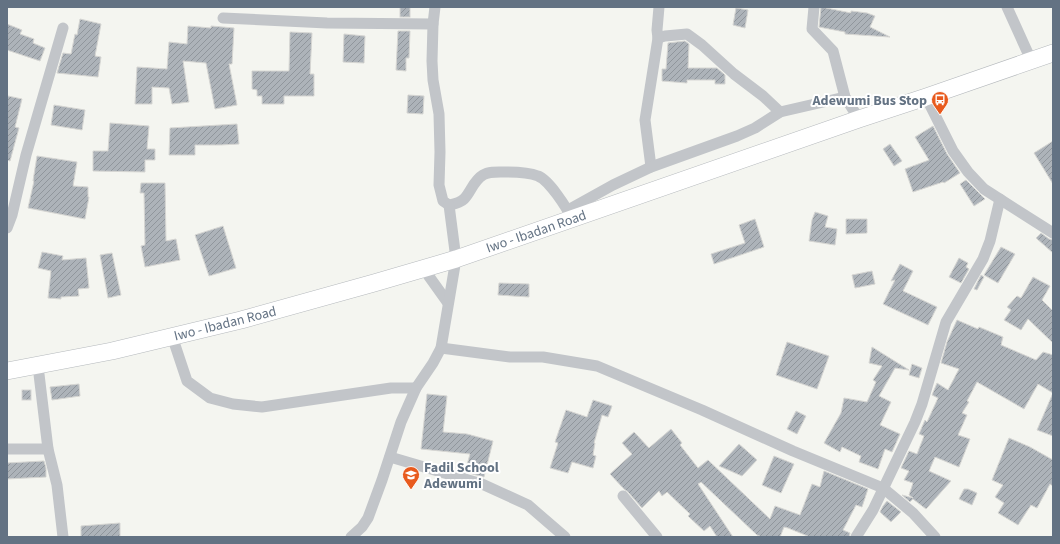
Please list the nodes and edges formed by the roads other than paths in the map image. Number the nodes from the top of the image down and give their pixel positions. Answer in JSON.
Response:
{"nodes":[{"id":1,"x":435,"y":7,"type":"edge"},
{"id":2,"x":658,"y":7,"type":"edge"},
{"id":3,"x":814,"y":7,"type":"edge"},
{"id":4,"x":1007,"y":7,"type":"edge"},
{"id":5,"x":223,"y":18,"type":"dead end"},
{"id":6,"x":433,"y":24,"type":"junction"},
{"id":7,"x":63,"y":28,"type":"dead end"},
{"id":8,"x":658,"y":38,"type":"junction"},
{"id":9,"x":1053,"y":52,"type":"edge"},
{"id":10,"x":1031,"y":60,"type":"junction"},
{"id":11,"x":926,"y":97,"type":"junction"},
{"id":12,"x":845,"y":98,"type":"junction"},
{"id":13,"x":780,"y":112,"type":"junction"},
{"id":14,"x":858,"y":119,"type":"junction"},
{"id":15,"x":651,"y":167,"type":"junction"},
{"id":16,"x":1000,"y":199,"type":"junction"},
{"id":17,"x":449,"y":205,"type":"junction"},
{"id":18,"x":570,"y":214,"type":"junction"},
{"id":19,"x":7,"y":228,"type":"edge"},
{"id":20,"x":1053,"y":233,"type":"edge"},
{"id":21,"x":456,"y":259,"type":"junction"},
{"id":22,"x":423,"y":268,"type":"junction"},
{"id":23,"x":448,"y":303,"type":"junction"},
{"id":24,"x":172,"y":336,"type":"junction"},
{"id":25,"x":442,"y":348,"type":"junction"},
{"id":26,"x":38,"y":366,"type":"junction"},
{"id":27,"x":7,"y":371,"type":"edge"},
{"id":28,"x":416,"y":388,"type":"junction"},
{"id":29,"x":48,"y":448,"type":"junction"},
{"id":30,"x":7,"y":449,"type":"edge"},
{"id":31,"x":390,"y":457,"type":"junction"},
{"id":32,"x":883,"y":488,"type":"junction"},
{"id":33,"x":623,"y":496,"type":"dead end"},
{"id":34,"x":63,"y":537,"type":"edge"},
{"id":35,"x":351,"y":537,"type":"edge"},
{"id":36,"x":565,"y":537,"type":"edge"},
{"id":37,"x":657,"y":537,"type":"edge"},
{"id":38,"x":856,"y":537,"type":"edge"},
{"id":39,"x":935,"y":537,"type":"edge"}],
"edges":[{"from":1,"to":6,"type":"street"},
{"from":2,"to":8,"type":"street"},
{"from":3,"to":12,"type":"street"},
{"from":4,"to":10,"type":"street"},
{"from":5,"to":6,"type":"street"},
{"from":6,"to":17,"type":"street"},
{"from":7,"to":19,"type":"street"},
{"from":8,"to":13,"type":"street"},
{"from":8,"to":15,"type":"street"},
{"from":9,"to":10,"type":"main road","name":"Iwo - Ibadan Road"},
{"from":10,"to":11,"type":"main road","name":"Iwo - Ibadan Road"},
{"from":11,"to":14,"type":"main road","name":"Iwo - Ibadan Road"},
{"from":11,"to":16,"type":"street"},
{"from":12,"to":13,"type":"street"},
{"from":12,"to":14,"type":"street"},
{"from":13,"to":15,"type":"street"},
{"from":14,"to":18,"type":"main road","name":"Iwo - Ibadan Road"},
{"from":15,"to":18,"type":"street"},
{"from":16,"to":20,"type":"street"},
{"from":16,"to":32,"type":"street"},
{"from":17,"to":18,"type":"street"},
{"from":17,"to":21,"type":"street"},
{"from":18,"to":21,"type":"main road","name":"Iwo - Ibadan Road"},
{"from":21,"to":22,"type":"main road","name":"Iwo - Ibadan Road"},
{"from":21,"to":23,"type":"street"},
{"from":22,"to":23,"type":"street"},
{"from":22,"to":24,"type":"main road","name":"Iwo - Ibadan Road"},
{"from":23,"to":25,"type":"street"},
{"from":24,"to":26,"type":"main road","name":"Iwo - Ibadan Road"},
{"from":24,"to":28,"type":"street"},
{"from":25,"to":28,"type":"street"},
{"from":25,"to":32,"type":"street"},
{"from":26,"to":27,"type":"main road","name":"Iwo - Ibadan Road"},
{"from":26,"to":29,"type":"street"},
{"from":28,"to":31,"type":"street"},
{"from":29,"to":30,"type":"street"},
{"from":29,"to":34,"type":"street"},
{"from":31,"to":35,"type":"street"},
{"from":31,"to":36,"type":"street"},
{"from":32,"to":38,"type":"street"},
{"from":32,"to":39,"type":"street"},
{"from":33,"to":37,"type":"street"}]}
